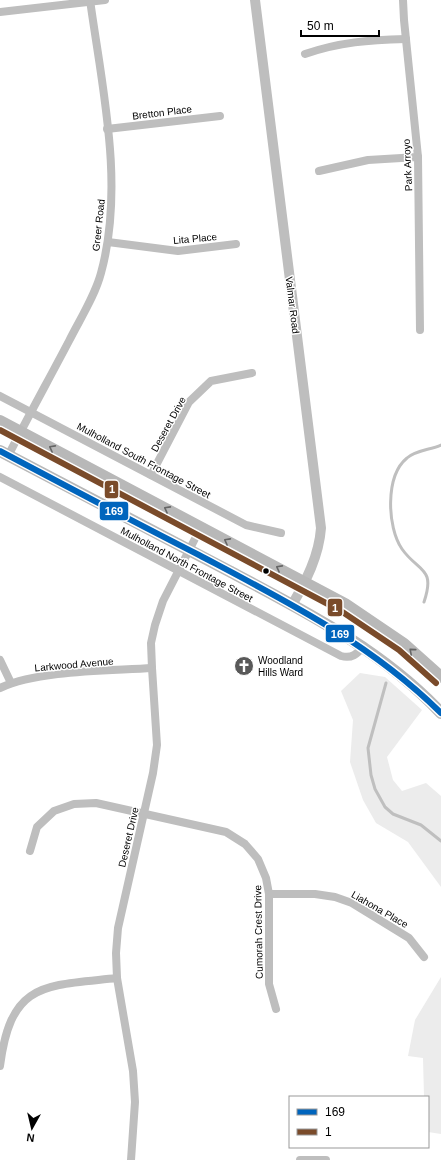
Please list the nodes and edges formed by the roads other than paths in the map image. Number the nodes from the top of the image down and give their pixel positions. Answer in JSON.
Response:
{"nodes":[{"id":1,"x":105,"y":0,"type":"edge"},
{"id":2,"x":255,"y":0,"type":"edge"},
{"id":3,"x":403,"y":0,"type":"edge"},
{"id":4,"x":90,"y":1,"type":"edge"},
{"id":5,"x":0,"y":12,"type":"edge"},
{"id":6,"x":406,"y":39,"type":"junction"},
{"id":7,"x":305,"y":54,"type":"dead end"},
{"id":8,"x":220,"y":116,"type":"dead end"},
{"id":9,"x":107,"y":129,"type":"junction"},
{"id":10,"x":418,"y":157,"type":"junction"},
{"id":11,"x":319,"y":172,"type":"dead end"},
{"id":12,"x":108,"y":242,"type":"junction"},
{"id":13,"x":236,"y":244,"type":"dead end"},
{"id":14,"x":420,"y":330,"type":"dead end"},
{"id":15,"x":252,"y":373,"type":"dead end"},
{"id":16,"x":0,"y":396,"type":"edge"},
{"id":17,"x":31,"y":413,"type":"junction"},
{"id":18,"x":0,"y":421,"type":"edge"},
{"id":19,"x":21,"y":431,"type":"junction"},
{"id":20,"x":4,"y":453,"type":"edge"},
{"id":21,"x":151,"y":475,"type":"junction"},
{"id":22,"x":0,"y":477,"type":"edge"},
{"id":23,"x":201,"y":527,"type":"junction"},
{"id":24,"x":281,"y":533,"type":"dead end"},
{"id":25,"x":189,"y":550,"type":"junction"},
{"id":26,"x":178,"y":571,"type":"junction"},
{"id":27,"x":305,"y":583,"type":"junction"},
{"id":28,"x":292,"y":605,"type":"junction"},
{"id":29,"x":364,"y":646,"type":"junction"},
{"id":30,"x":0,"y":660,"type":"edge"},
{"id":31,"x":152,"y":668,"type":"junction"},
{"id":32,"x":441,"y":677,"type":"edge"},
{"id":33,"x":11,"y":683,"type":"junction"},
{"id":34,"x":0,"y":688,"type":"edge"},
{"id":35,"x":441,"y":713,"type":"edge"},
{"id":36,"x":144,"y":813,"type":"junction"},
{"id":37,"x":30,"y":851,"type":"dead end"},
{"id":38,"x":269,"y":894,"type":"junction"},
{"id":39,"x":424,"y":957,"type":"dead end"},
{"id":40,"x":117,"y":978,"type":"junction"},
{"id":41,"x":276,"y":1009,"type":"dead end"},
{"id":42,"x":0,"y":1066,"type":"edge"},
{"id":43,"x":131,"y":1160,"type":"edge"},
{"id":44,"x":300,"y":1160,"type":"edge"},
{"id":45,"x":326,"y":1160,"type":"edge"}],
"edges":[{"from":1,"to":4,"type":"street"},
{"from":2,"to":27,"type":"street","name":"Valmar Road"},
{"from":3,"to":6,"type":"street","name":"Park Arroyo"},
{"from":4,"to":5,"type":"street"},
{"from":4,"to":9,"type":"street","name":"Greer Road"},
{"from":6,"to":7,"type":"street"},
{"from":6,"to":10,"type":"street","name":"Park Arroyo"},
{"from":8,"to":9,"type":"street","name":"Bretton Place"},
{"from":9,"to":12,"type":"street","name":"Greer Road"},
{"from":10,"to":11,"type":"street"},
{"from":10,"to":14,"type":"street","name":"Park Arroyo"},
{"from":12,"to":13,"type":"street","name":"Lita Place"},
{"from":12,"to":17,"type":"street","name":"Greer Road"},
{"from":15,"to":21,"type":"street","name":"Deseret Drive"},
{"from":16,"to":17,"type":"street","name":"Mulholland South Frontage Street"},
{"from":17,"to":19,"type":"street","name":"Greer Road"},
{"from":17,"to":21,"type":"street","name":"Mulholland South Frontage Street"},
{"from":18,"to":19,"type":"main road"},
{"from":19,"to":20,"type":"street","name":"Greer Road"},
{"from":23,"to":19,"type":"main road","one_way":true},
{"from":20,"to":25,"type":"main road"},
{"from":21,"to":24,"type":"street","name":"Mulholland South Frontage Street"},
{"from":22,"to":26,"type":"street","name":"Mulholland North Frontage Street"},
{"from":23,"to":25,"type":"street","name":"Deseret Drive"},
{"from":27,"to":23,"type":"main road","one_way":true},
{"from":25,"to":26,"type":"street","name":"Deseret Drive"},
{"from":25,"to":28,"type":"main road"},
{"from":26,"to":29,"type":"street","name":"Mulholland North Frontage Street"},
{"from":26,"to":31,"type":"street","name":"Deseret Drive"},
{"from":27,"to":28,"type":"street","name":"Valmar Road"},
{"from":32,"to":27,"type":"main road","one_way":true},
{"from":28,"to":29,"type":"main road"},
{"from":29,"to":35,"type":"main road"},
{"from":30,"to":33,"type":"street"},
{"from":31,"to":33,"type":"street","name":"Larkwood Avenue"},
{"from":31,"to":36,"type":"street","name":"Deseret Drive"},
{"from":33,"to":34,"type":"street","name":"Larkwood Avenue"},
{"from":36,"to":37,"type":"street","name":"Cumorah Crest Drive"},
{"from":36,"to":38,"type":"street","name":"Cumorah Crest Drive"},
{"from":36,"to":40,"type":"street","name":"Deseret Drive"},
{"from":38,"to":39,"type":"street","name":"Liahona Place"},
{"from":38,"to":41,"type":"street","name":"Cumorah Crest Drive"},
{"from":40,"to":42,"type":"street"},
{"from":40,"to":43,"type":"street","name":"Deseret Drive"},
{"from":44,"to":45,"type":"street"}]}
